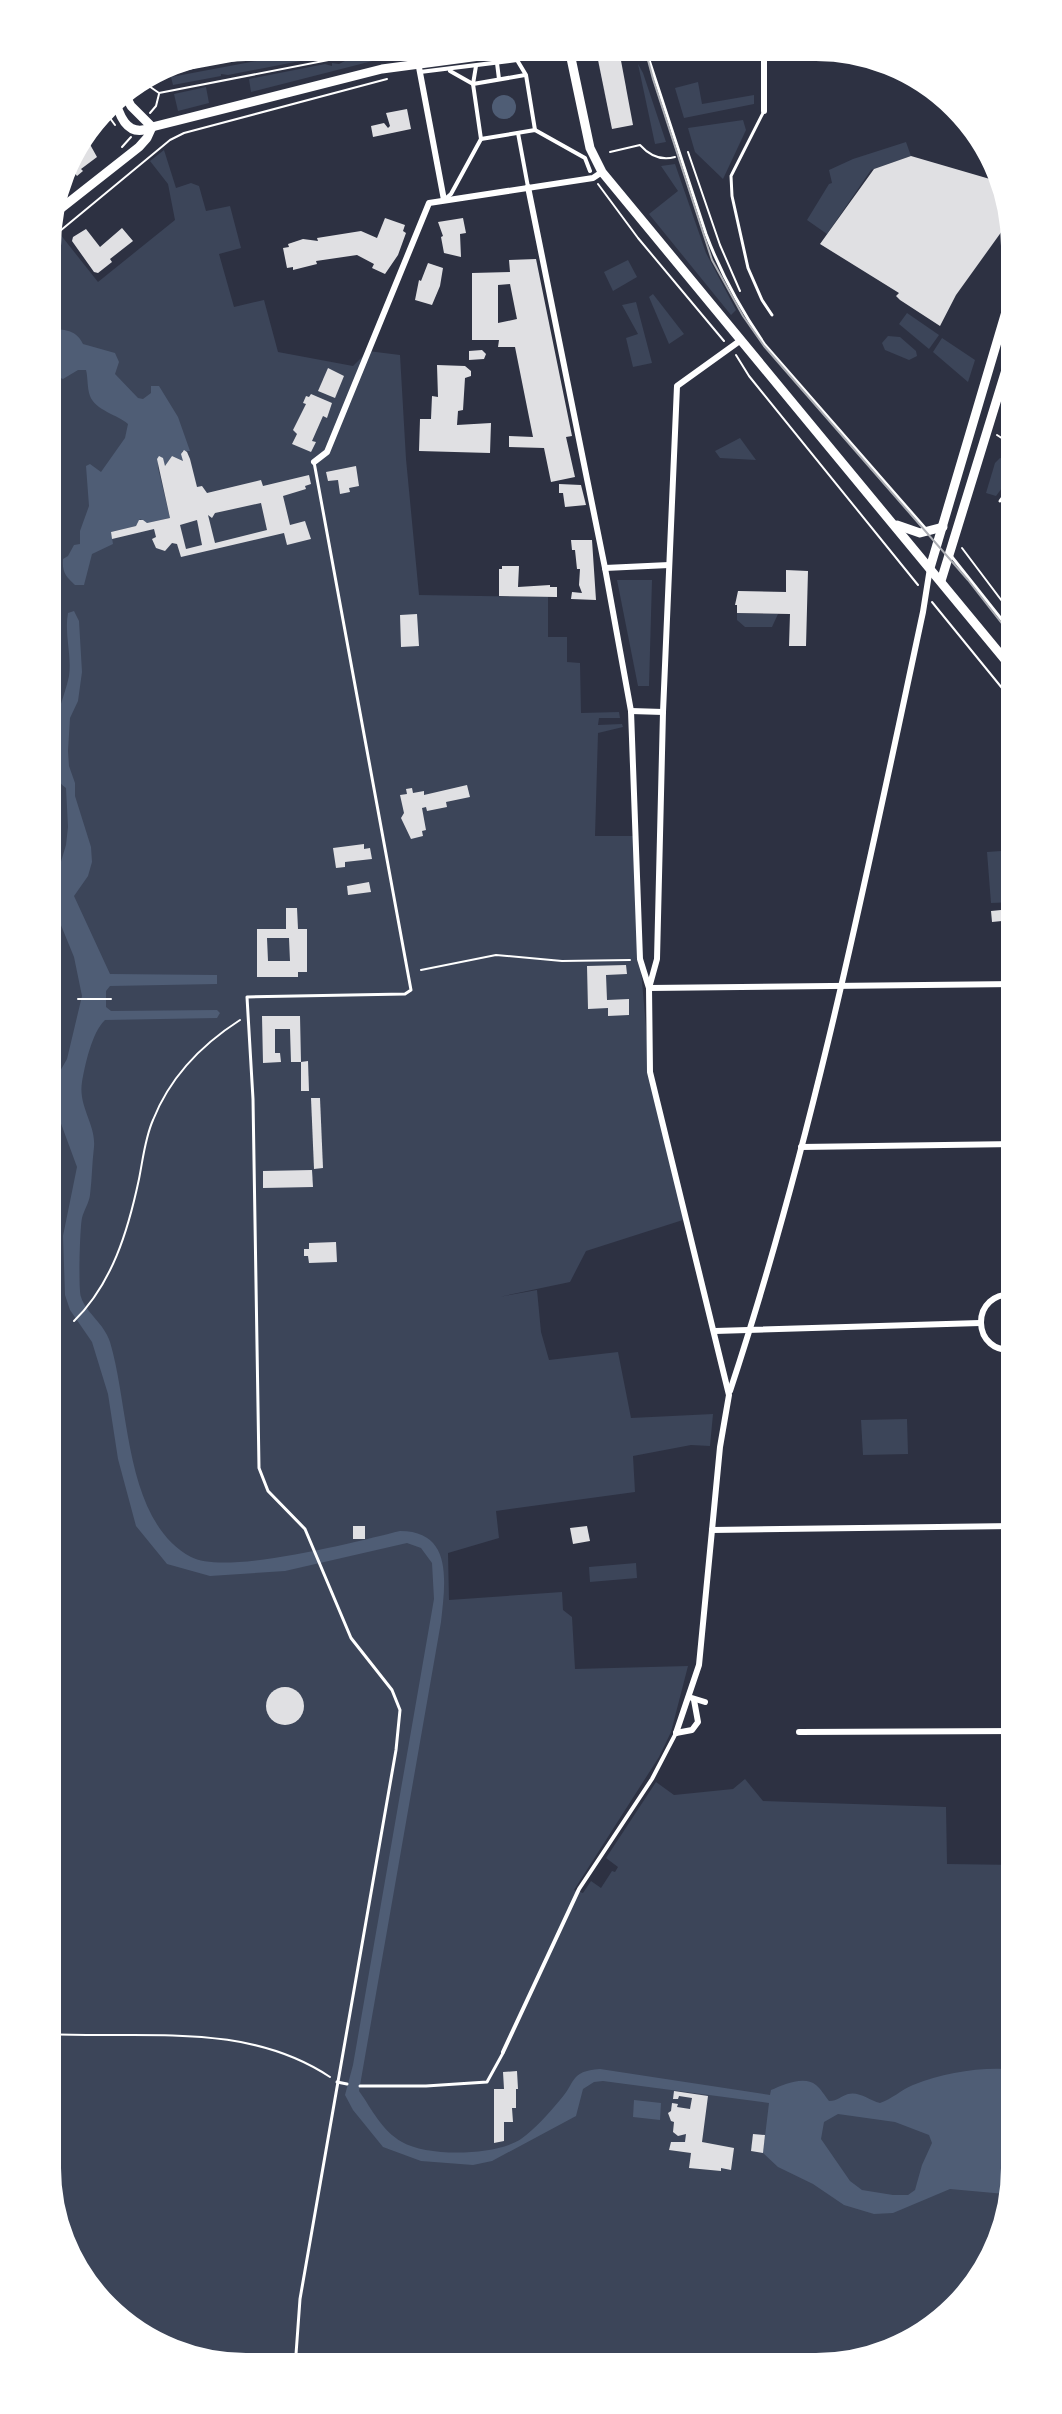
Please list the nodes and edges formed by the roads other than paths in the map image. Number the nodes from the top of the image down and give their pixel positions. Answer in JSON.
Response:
{"nodes":[{"id":1,"x":247,"y":56,"type":"edge"},
{"id":2,"x":480,"y":56,"type":"edge"},
{"id":3,"x":569,"y":56,"type":"edge"},
{"id":4,"x":649,"y":56,"type":"edge"},
{"id":5,"x":764,"y":56,"type":"edge"},
{"id":6,"x":497,"y":63,"type":"junction"},
{"id":7,"x":476,"y":66,"type":"junction"},
{"id":8,"x":419,"y":67,"type":"junction"},
{"id":9,"x":175,"y":69,"type":"edge"},
{"id":10,"x":448,"y":70,"type":"junction"},
{"id":11,"x":526,"y":75,"type":"junction"},
{"id":12,"x":499,"y":79,"type":"junction"},
{"id":13,"x":473,"y":84,"type":"junction"},
{"id":14,"x":127,"y":98,"type":"edge"},
{"id":15,"x":118,"y":106,"type":"edge"},
{"id":16,"x":764,"y":111,"type":"joint"},
{"id":17,"x":152,"y":127,"type":"junction"},
{"id":18,"x":535,"y":130,"type":"junction"},
{"id":19,"x":518,"y":133,"type":"junction"},
{"id":20,"x":481,"y":139,"type":"junction"},
{"id":21,"x":595,"y":174,"type":"junction"},
{"id":22,"x":528,"y":187,"type":"junction"},
{"id":23,"x":444,"y":200,"type":"junction"},
{"id":24,"x":60,"y":209,"type":"edge"},
{"id":25,"x":1006,"y":312,"type":"edge"},
{"id":26,"x":772,"y":315,"type":"dead end"},
{"id":27,"x":741,"y":340,"type":"junction"},
{"id":28,"x":1006,"y":370,"type":"edge"},
{"id":29,"x":314,"y":462,"type":"joint"},
{"id":30,"x":1006,"y":492,"type":"edge"},
{"id":31,"x":1000,"y":501,"type":"dead end"},
{"id":32,"x":894,"y":524,"type":"junction"},
{"id":33,"x":943,"y":527,"type":"junction"},
{"id":34,"x":929,"y":532,"type":"junction"},
{"id":35,"x":938,"y":542,"type":"junction"},
{"id":36,"x":950,"y":555,"type":"junction"},
{"id":37,"x":669,"y":565,"type":"junction"},
{"id":38,"x":605,"y":568,"type":"junction"},
{"id":39,"x":930,"y":568,"type":"junction"},
{"id":40,"x":941,"y":581,"type":"junction"},
{"id":41,"x":1006,"y":625,"type":"edge"},
{"id":42,"x":1006,"y":661,"type":"edge"},
{"id":43,"x":631,"y":711,"type":"junction"},
{"id":44,"x":663,"y":712,"type":"junction"},
{"id":45,"x":1006,"y":984,"type":"edge"},
{"id":46,"x":649,"y":988,"type":"junction"},
{"id":47,"x":840,"y":988,"type":"junction"},
{"id":48,"x":1006,"y":1144,"type":"edge"},
{"id":49,"x":801,"y":1147,"type":"junction"},
{"id":50,"x":1006,"y":1296,"type":"edge"},
{"id":51,"x":980,"y":1323,"type":"junction"},
{"id":52,"x":715,"y":1331,"type":"junction"},
{"id":53,"x":750,"y":1331,"type":"junction"},
{"id":54,"x":1006,"y":1350,"type":"edge"},
{"id":55,"x":729,"y":1395,"type":"junction"},
{"id":56,"x":1006,"y":1526,"type":"edge"},
{"id":57,"x":712,"y":1530,"type":"junction"},
{"id":58,"x":692,"y":1698,"type":"junction"},
{"id":59,"x":705,"y":1702,"type":"dead end"},
{"id":60,"x":1006,"y":1731,"type":"edge"},
{"id":61,"x":799,"y":1732,"type":"dead end"},
{"id":62,"x":676,"y":1733,"type":"junction"},
{"id":63,"x":503,"y":2052,"type":"joint"},
{"id":64,"x":337,"y":2082,"type":"junction"},
{"id":65,"x":347,"y":2084,"type":"dead end"},
{"id":66,"x":360,"y":2086,"type":"dead end"},
{"id":67,"x":296,"y":2358,"type":"edge"}],
"edges":[{"from":1,"to":9,"type":"street"},
{"from":2,"to":8,"type":"main road"},
{"from":3,"to":21,"type":"main road"},
{"from":4,"to":34,"type":"lane"},
{"from":5,"to":16,"type":"street"},
{"from":6,"to":7,"type":"street"},
{"from":6,"to":11,"type":"street"},
{"from":6,"to":12,"type":"street"},
{"from":7,"to":10,"type":"street"},
{"from":7,"to":13,"type":"street"},
{"from":8,"to":10,"type":"street"},
{"from":8,"to":17,"type":"main road"},
{"from":8,"to":23,"type":"street"},
{"from":10,"to":13,"type":"street"},
{"from":11,"to":12,"type":"street"},
{"from":11,"to":18,"type":"street"},
{"from":12,"to":13,"type":"street"},
{"from":13,"to":20,"type":"street"},
{"from":14,"to":17,"type":"main road"},
{"from":15,"to":17,"type":"main road"},
{"from":16,"to":26,"type":"lane"},
{"from":17,"to":24,"type":"main road"},
{"from":18,"to":19,"type":"street"},
{"from":18,"to":21,"type":"street"},
{"from":19,"to":20,"type":"street"},
{"from":19,"to":22,"type":"street"},
{"from":20,"to":23,"type":"street"},
{"from":21,"to":22,"type":"street"},
{"from":21,"to":27,"type":"main road"},
{"from":22,"to":23,"type":"street"},
{"from":22,"to":38,"type":"street"},
{"from":23,"to":29,"type":"street"},
{"from":25,"to":33,"type":"main road"},
{"from":27,"to":32,"type":"main road"},
{"from":27,"to":37,"type":"street"},
{"from":28,"to":36,"type":"main road"},
{"from":29,"to":64,"type":"lane"},
{"from":30,"to":31,"type":"lane"},
{"from":32,"to":34,"type":"main road"},
{"from":32,"to":39,"type":"main road"},
{"from":33,"to":34,"type":"main road"},
{"from":33,"to":35,"type":"main road"},
{"from":34,"to":35,"type":"lane"},
{"from":35,"to":36,"type":"lane"},
{"from":35,"to":39,"type":"main road"},
{"from":36,"to":40,"type":"main road"},
{"from":36,"to":41,"type":"lane"},
{"from":37,"to":38,"type":"street"},
{"from":37,"to":44,"type":"street"},
{"from":38,"to":43,"type":"street"},
{"from":39,"to":40,"type":"main road"},
{"from":39,"to":47,"type":"street"},
{"from":40,"to":42,"type":"main road"},
{"from":43,"to":44,"type":"street"},
{"from":43,"to":46,"type":"street"},
{"from":44,"to":46,"type":"street"},
{"from":45,"to":47,"type":"street"},
{"from":46,"to":47,"type":"street"},
{"from":46,"to":52,"type":"street"},
{"from":47,"to":49,"type":"street"},
{"from":48,"to":49,"type":"street"},
{"from":49,"to":53,"type":"street"},
{"from":50,"to":51,"type":"street"},
{"from":51,"to":53,"type":"street"},
{"from":51,"to":54,"type":"street"},
{"from":52,"to":53,"type":"street"},
{"from":52,"to":55,"type":"street"},
{"from":53,"to":55,"type":"street"},
{"from":55,"to":57,"type":"street"},
{"from":56,"to":57,"type":"street"},
{"from":57,"to":58,"type":"street"},
{"from":58,"to":59,"type":"street"},
{"from":58,"to":62,"type":"street"},
{"from":58,"to":62,"type":"street"},
{"from":60,"to":61,"type":"street"},
{"from":62,"to":63,"type":"street"},
{"from":63,"to":66,"type":"lane"},
{"from":64,"to":65,"type":"lane"},
{"from":64,"to":67,"type":"lane"}]}
